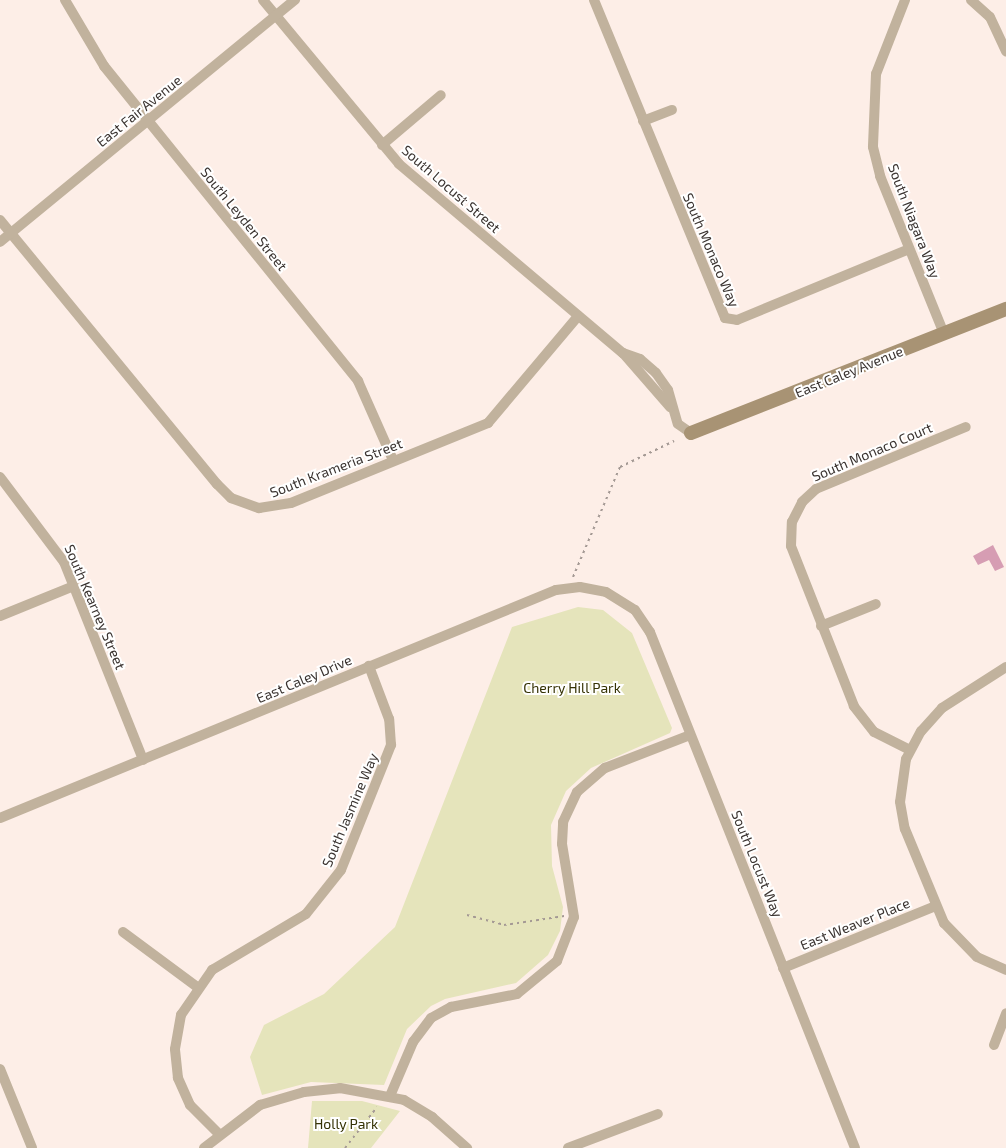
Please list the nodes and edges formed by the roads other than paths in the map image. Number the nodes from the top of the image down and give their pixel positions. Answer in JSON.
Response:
{"nodes":[{"id":1,"x":65,"y":0,"type":"edge"},
{"id":2,"x":263,"y":0,"type":"edge"},
{"id":3,"x":295,"y":0,"type":"edge"},
{"id":4,"x":594,"y":0,"type":"edge"},
{"id":5,"x":905,"y":0,"type":"edge"},
{"id":6,"x":971,"y":0,"type":"edge"},
{"id":7,"x":276,"y":16,"type":"junction"},
{"id":8,"x":1006,"y":52,"type":"edge"},
{"id":9,"x":441,"y":95,"type":"dead end"},
{"id":10,"x":672,"y":110,"type":"dead end"},
{"id":11,"x":643,"y":121,"type":"junction"},
{"id":12,"x":147,"y":122,"type":"junction"},
{"id":13,"x":382,"y":144,"type":"junction"},
{"id":14,"x":0,"y":220,"type":"edge"},
{"id":15,"x":10,"y":233,"type":"junction"},
{"id":16,"x":0,"y":242,"type":"edge"},
{"id":17,"x":909,"y":249,"type":"junction"},
{"id":18,"x":1006,"y":309,"type":"edge"},
{"id":19,"x":578,"y":316,"type":"junction"},
{"id":20,"x":944,"y":334,"type":"junction"},
{"id":21,"x":966,"y":427,"type":"dead end"},
{"id":22,"x":691,"y":433,"type":"joint"},
{"id":23,"x":393,"y":460,"type":"junction"},
{"id":24,"x":0,"y":477,"type":"edge"},
{"id":25,"x":74,"y":586,"type":"junction"},
{"id":26,"x":620,"y":599,"type":"joint"},
{"id":27,"x":876,"y":604,"type":"dead end"},
{"id":28,"x":0,"y":616,"type":"edge"},
{"id":29,"x":821,"y":626,"type":"junction"},
{"id":30,"x":369,"y":666,"type":"junction"},
{"id":31,"x":1005,"y":669,"type":"edge"},
{"id":32,"x":690,"y":735,"type":"junction"},
{"id":33,"x":910,"y":750,"type":"junction"},
{"id":34,"x":143,"y":760,"type":"junction"},
{"id":35,"x":0,"y":818,"type":"edge"},
{"id":36,"x":936,"y":906,"type":"junction"},
{"id":37,"x":123,"y":932,"type":"dead end"},
{"id":38,"x":783,"y":968,"type":"junction"},
{"id":39,"x":1006,"y":970,"type":"edge"},
{"id":40,"x":197,"y":987,"type":"junction"},
{"id":41,"x":1006,"y":1013,"type":"edge"},
{"id":42,"x":994,"y":1045,"type":"dead end"},
{"id":43,"x":0,"y":1069,"type":"edge"},
{"id":44,"x":390,"y":1096,"type":"junction"},
{"id":45,"x":658,"y":1114,"type":"dead end"},
{"id":46,"x":219,"y":1134,"type":"junction"},
{"id":47,"x":32,"y":1148,"type":"edge"},
{"id":48,"x":204,"y":1148,"type":"edge"},
{"id":49,"x":467,"y":1148,"type":"edge"},
{"id":50,"x":568,"y":1148,"type":"edge"},
{"id":51,"x":855,"y":1148,"type":"edge"}],
"edges":[{"from":1,"to":12,"type":"street","name":"South Leyden Street"},
{"from":2,"to":7,"type":"street","name":"South Locust Street"},
{"from":3,"to":7,"type":"street","name":"East Fair Avenue"},
{"from":4,"to":11,"type":"street","name":"South Monaco Way"},
{"from":5,"to":17,"type":"street","name":"South Niagara Way"},
{"from":6,"to":8,"type":"street"},
{"from":7,"to":12,"type":"street","name":"East Fair Avenue"},
{"from":7,"to":13,"type":"street","name":"South Locust Street"},
{"from":9,"to":13,"type":"street"},
{"from":10,"to":11,"type":"street"},
{"from":11,"to":17,"type":"street","name":"South Monaco Way"},
{"from":12,"to":15,"type":"street","name":"East Fair Avenue"},
{"from":12,"to":23,"type":"street","name":"South Leyden Street"},
{"from":13,"to":19,"type":"street","name":"South Locust Street"},
{"from":14,"to":15,"type":"street","name":"South Krameria Street"},
{"from":15,"to":16,"type":"street","name":"East Fair Avenue"},
{"from":15,"to":23,"type":"street","name":"South Krameria Street"},
{"from":17,"to":20,"type":"street","name":"South Niagara Way"},
{"from":18,"to":20,"type":"street","name":"East Caley Avenue"},
{"from":19,"to":22,"type":"street","name":"South Locust Street"},
{"from":19,"to":23,"type":"street","name":"South Krameria Street"},
{"from":20,"to":22,"type":"street","name":"East Caley Avenue"},
{"from":21,"to":29,"type":"street","name":"South Monaco Court"},
{"from":24,"to":25,"type":"street","name":"South Kearney Street"},
{"from":25,"to":28,"type":"street"},
{"from":25,"to":34,"type":"street","name":"South Kearney Street"},
{"from":26,"to":30,"type":"street","name":"East Caley Drive"},
{"from":26,"to":32,"type":"street","name":"South Locust Way"},
{"from":27,"to":29,"type":"street"},
{"from":29,"to":33,"type":"street","name":"South Monaco Court"},
{"from":30,"to":34,"type":"street","name":"East Caley Drive"},
{"from":30,"to":40,"type":"street","name":"South Jasmine Way"},
{"from":31,"to":33,"type":"street"},
{"from":32,"to":38,"type":"street","name":"South Locust Way"},
{"from":32,"to":44,"type":"street"},
{"from":33,"to":36,"type":"street"},
{"from":34,"to":35,"type":"street","name":"East Caley Drive"},
{"from":36,"to":38,"type":"street","name":"East Weaver Place"},
{"from":36,"to":39,"type":"street"},
{"from":37,"to":40,"type":"street"},
{"from":38,"to":51,"type":"street","name":"South Locust Way"},
{"from":40,"to":46,"type":"street","name":"South Jasmine Way"},
{"from":41,"to":42,"type":"street"},
{"from":43,"to":47,"type":"street"},
{"from":44,"to":46,"type":"street"},
{"from":44,"to":49,"type":"street"},
{"from":45,"to":50,"type":"street"},
{"from":46,"to":48,"type":"street"}]}
